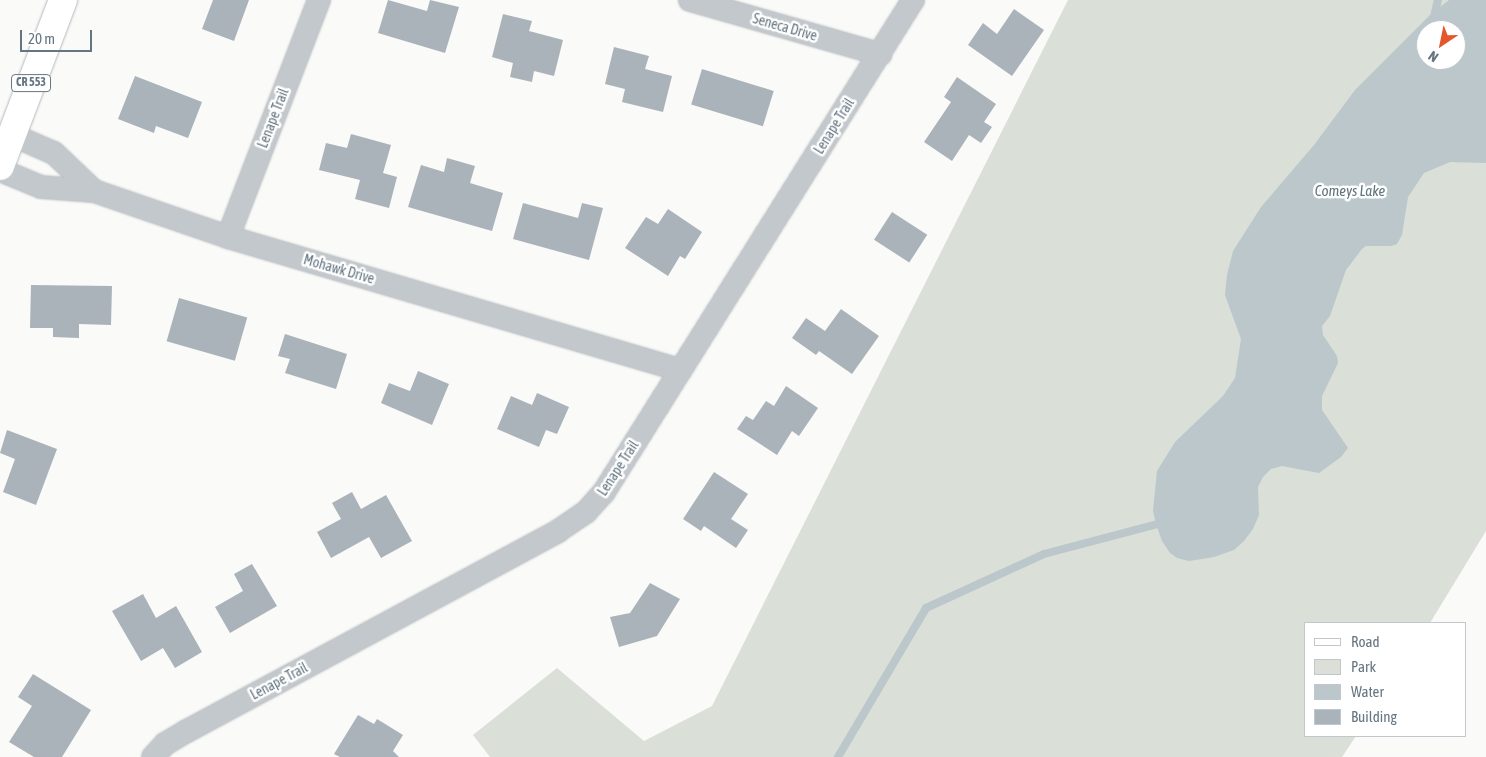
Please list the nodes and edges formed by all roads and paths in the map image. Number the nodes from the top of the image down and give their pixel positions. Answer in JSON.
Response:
{"nodes":[{"id":1,"x":63,"y":0,"type":"edge"},
{"id":2,"x":319,"y":0,"type":"edge"},
{"id":3,"x":690,"y":0,"type":"edge"},
{"id":4,"x":913,"y":0,"type":"edge"},
{"id":5,"x":880,"y":54,"type":"junction"},
{"id":6,"x":10,"y":134,"type":"junction"},
{"id":7,"x":0,"y":166,"type":"edge"},
{"id":8,"x":0,"y":170,"type":"edge"},
{"id":9,"x":94,"y":191,"type":"junction"},
{"id":10,"x":228,"y":237,"type":"junction"},
{"id":11,"x":679,"y":370,"type":"junction"},
{"id":12,"x":153,"y":757,"type":"edge"}],
"edges":[{"from":1,"to":6,"type":"main road","number":"CR 553"},
{"from":2,"to":10,"type":"street","name":"Lenape Trail"},
{"from":3,"to":5,"type":"street","name":"Seneca Drive"},
{"from":4,"to":5,"type":"street","name":"Lenape Trail"},
{"from":5,"to":11,"type":"street","name":"Lenape Trail"},
{"from":6,"to":7,"type":"main road","number":"CR 553"},
{"from":6,"to":9,"type":"street"},
{"from":8,"to":9,"type":"street","name":"Mohawk Drive"},
{"from":9,"to":10,"type":"street","name":"Mohawk Drive"},
{"from":10,"to":11,"type":"street","name":"Mohawk Drive"},
{"from":11,"to":12,"type":"street","name":"Lenape Trail"}]}
